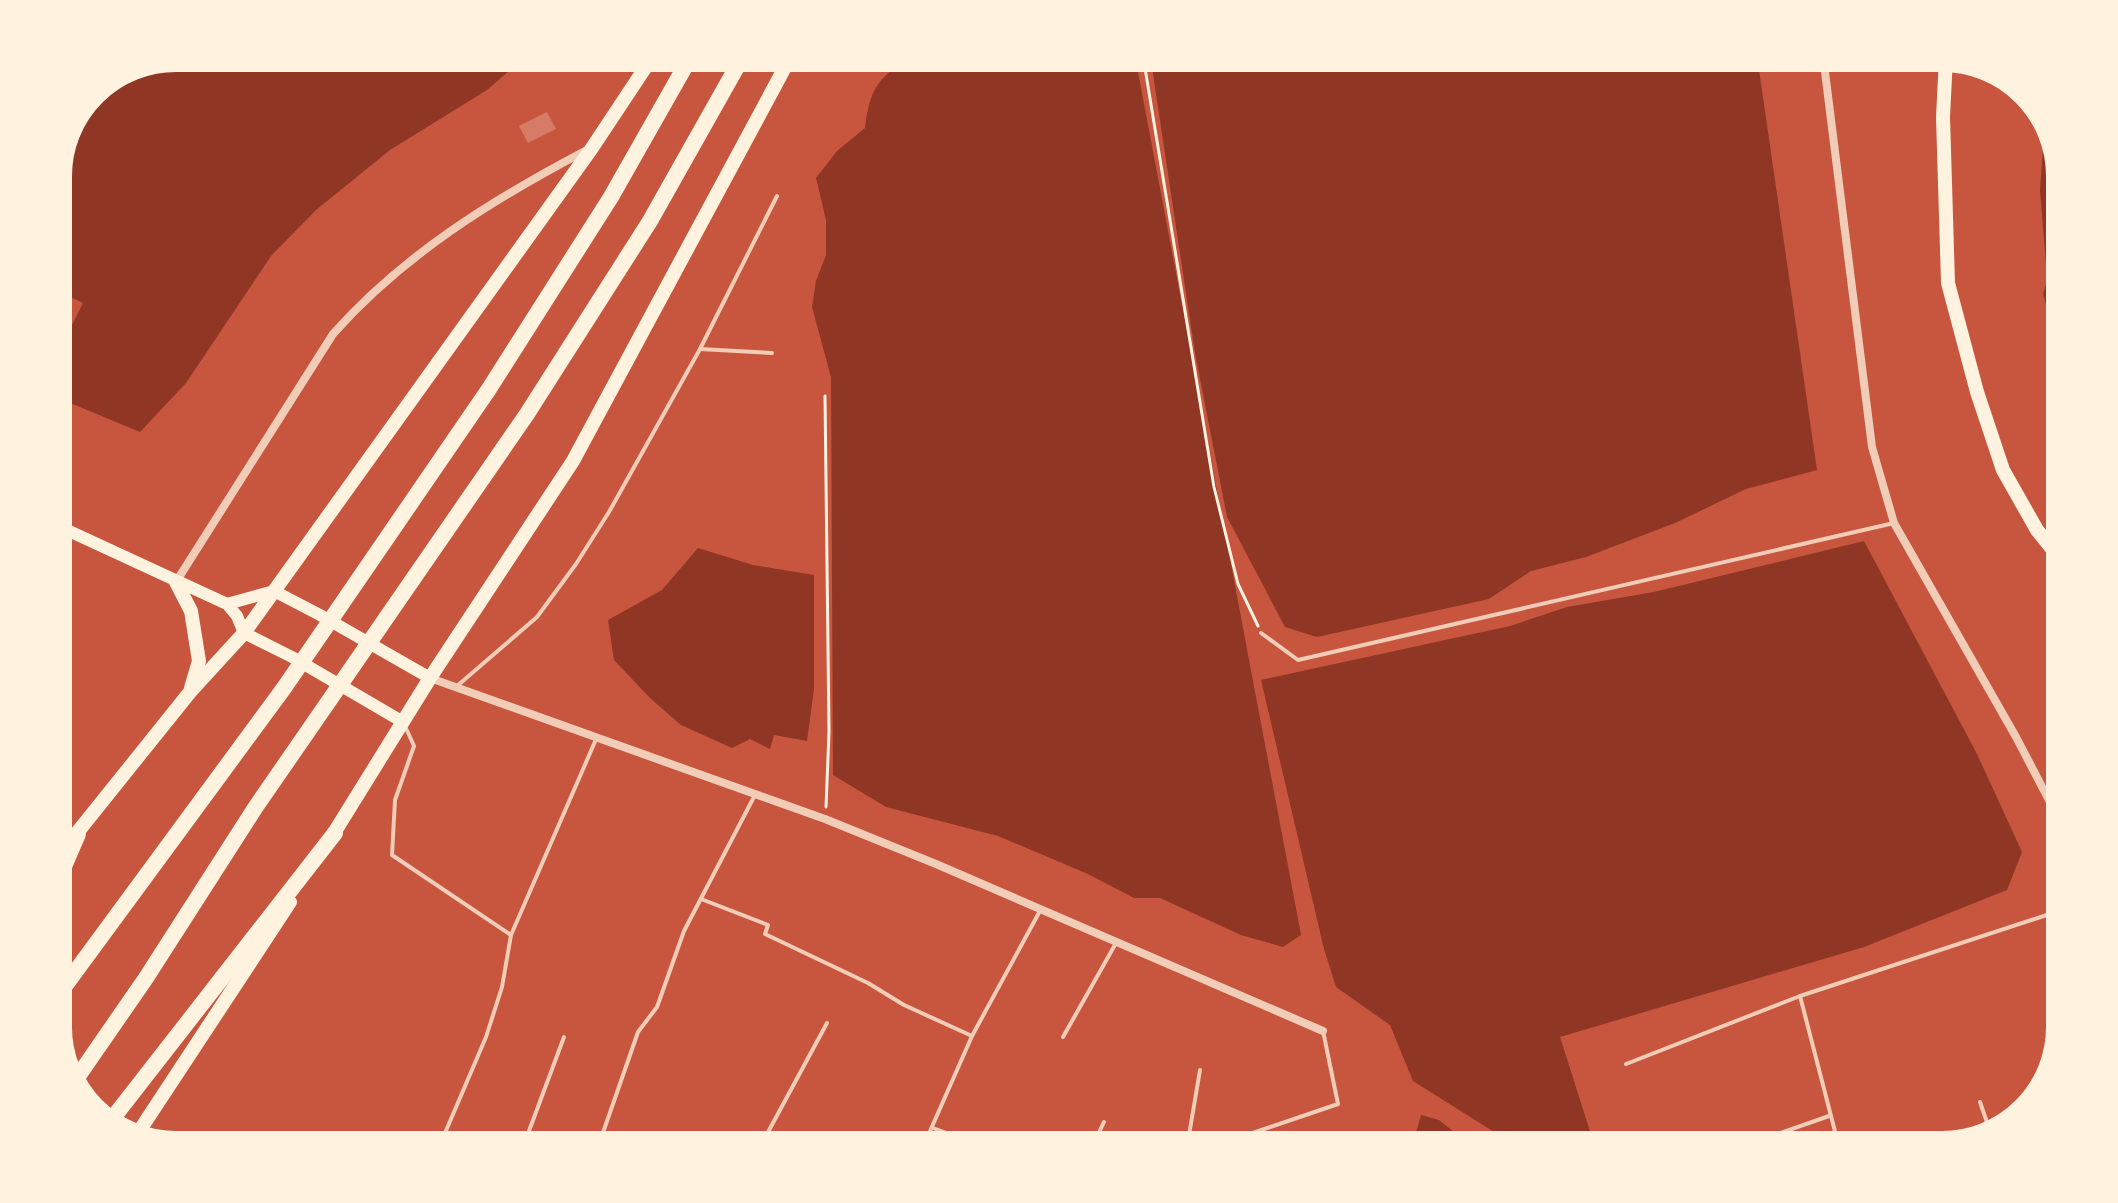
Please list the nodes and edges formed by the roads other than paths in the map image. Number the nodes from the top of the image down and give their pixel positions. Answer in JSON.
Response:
{"nodes":[{"id":1,"x":644,"y":70,"type":"edge"},
{"id":2,"x":683,"y":70,"type":"edge"},
{"id":3,"x":735,"y":70,"type":"edge"},
{"id":4,"x":783,"y":70,"type":"edge"},
{"id":5,"x":1825,"y":70,"type":"edge"},
{"id":6,"x":1945,"y":70,"type":"edge"},
{"id":7,"x":592,"y":148,"type":"junction"},
{"id":8,"x":777,"y":196,"type":"dead end"},
{"id":9,"x":700,"y":349,"type":"junction"},
{"id":10,"x":772,"y":353,"type":"dead end"},
{"id":11,"x":1894,"y":523,"type":"junction"},
{"id":12,"x":70,"y":532,"type":"edge"},
{"id":13,"x":2048,"y":544,"type":"edge"},
{"id":14,"x":176,"y":582,"type":"junction"},
{"id":15,"x":274,"y":591,"type":"junction"},
{"id":16,"x":227,"y":604,"type":"junction"},
{"id":17,"x":244,"y":633,"type":"junction"},
{"id":18,"x":1261,"y":633,"type":"road end"},
{"id":19,"x":430,"y":678,"type":"junction"},
{"id":20,"x":455,"y":688,"type":"junction"},
{"id":21,"x":190,"y":692,"type":"junction"},
{"id":22,"x":403,"y":722,"type":"junction"},
{"id":23,"x":597,"y":737,"type":"junction"},
{"id":24,"x":756,"y":793,"type":"junction"},
{"id":25,"x":2048,"y":798,"type":"edge"},
{"id":26,"x":335,"y":833,"type":"junction"},
{"id":27,"x":78,"y":834,"type":"junction"},
{"id":28,"x":70,"y":843,"type":"edge"},
{"id":29,"x":70,"y":853,"type":"edge"},
{"id":30,"x":701,"y":899,"type":"junction"},
{"id":31,"x":1041,"y":909,"type":"junction"},
{"id":32,"x":2048,"y":915,"type":"edge"},
{"id":33,"x":511,"y":935,"type":"junction"},
{"id":34,"x":1116,"y":943,"type":"junction"},
{"id":35,"x":70,"y":979,"type":"edge"},
{"id":36,"x":1800,"y":996,"type":"junction"},
{"id":37,"x":827,"y":1023,"type":"dead end"},
{"id":38,"x":1323,"y":1031,"type":"joint"},
{"id":39,"x":972,"y":1036,"type":"junction"},
{"id":40,"x":564,"y":1037,"type":"dead end"},
{"id":41,"x":1063,"y":1037,"type":"dead end"},
{"id":42,"x":1626,"y":1064,"type":"dead end"},
{"id":43,"x":1200,"y":1070,"type":"dead end"},
{"id":44,"x":81,"y":1073,"type":"edge"},
{"id":45,"x":1980,"y":1102,"type":"dead end"},
{"id":46,"x":116,"y":1114,"type":"edge"},
{"id":47,"x":1830,"y":1116,"type":"junction"},
{"id":48,"x":1104,"y":1122,"type":"dead end"},
{"id":49,"x":1987,"y":1123,"type":"edge"},
{"id":50,"x":142,"y":1127,"type":"edge"},
{"id":51,"x":933,"y":1128,"type":"junction"},
{"id":52,"x":445,"y":1133,"type":"edge"},
{"id":53,"x":528,"y":1133,"type":"edge"},
{"id":54,"x":603,"y":1133,"type":"edge"},
{"id":55,"x":768,"y":1133,"type":"edge"},
{"id":56,"x":930,"y":1133,"type":"edge"},
{"id":57,"x":946,"y":1133,"type":"edge"},
{"id":58,"x":1099,"y":1133,"type":"edge"},
{"id":59,"x":1189,"y":1133,"type":"edge"},
{"id":60,"x":1253,"y":1133,"type":"edge"},
{"id":61,"x":1781,"y":1133,"type":"edge"},
{"id":62,"x":1835,"y":1133,"type":"edge"}],
"edges":[{"from":1,"to":7,"type":"main road"},
{"from":2,"to":35,"type":"highway"},
{"from":3,"to":44,"type":"highway"},
{"from":4,"to":19,"type":"main road"},
{"from":5,"to":11,"type":"street"},
{"from":6,"to":13,"type":"main road"},
{"from":7,"to":14,"type":"street"},
{"from":7,"to":15,"type":"main road"},
{"from":8,"to":9,"type":"lane"},
{"from":9,"to":10,"type":"lane"},
{"from":9,"to":20,"type":"lane"},
{"from":11,"to":18,"type":"lane"},
{"from":11,"to":25,"type":"street"},
{"from":12,"to":14,"type":"main road"},
{"from":14,"to":16,"type":"main road"},
{"from":14,"to":21,"type":"main road"},
{"from":15,"to":16,"type":"main road"},
{"from":15,"to":17,"type":"main road"},
{"from":15,"to":19,"type":"main road"},
{"from":16,"to":17,"type":"main road"},
{"from":17,"to":21,"type":"main road"},
{"from":17,"to":22,"type":"main road"},
{"from":19,"to":20,"type":"street"},
{"from":19,"to":22,"type":"main road"},
{"from":20,"to":23,"type":"street"},
{"from":21,"to":27,"type":"main road"},
{"from":22,"to":26,"type":"main road"},
{"from":22,"to":33,"type":"lane"},
{"from":23,"to":24,"type":"street"},
{"from":23,"to":33,"type":"lane"},
{"from":24,"to":30,"type":"lane"},
{"from":24,"to":31,"type":"street"},
{"from":26,"to":46,"type":"highway"},
{"from":26,"to":50,"type":"main road"},
{"from":27,"to":28,"type":"main road"},
{"from":27,"to":29,"type":"highway"},
{"from":30,"to":39,"type":"lane"},
{"from":30,"to":54,"type":"lane"},
{"from":31,"to":34,"type":"street"},
{"from":31,"to":39,"type":"lane"},
{"from":32,"to":36,"type":"lane"},
{"from":33,"to":52,"type":"lane"},
{"from":34,"to":38,"type":"street"},
{"from":34,"to":41,"type":"lane"},
{"from":36,"to":42,"type":"lane"},
{"from":36,"to":47,"type":"lane"},
{"from":37,"to":55,"type":"lane"},
{"from":38,"to":60,"type":"lane"},
{"from":39,"to":51,"type":"lane"},
{"from":40,"to":53,"type":"lane"},
{"from":43,"to":59,"type":"lane"},
{"from":45,"to":49,"type":"lane"},
{"from":47,"to":61,"type":"lane"},
{"from":47,"to":62,"type":"lane"},
{"from":48,"to":58,"type":"lane"},
{"from":51,"to":56,"type":"lane"},
{"from":51,"to":57,"type":"lane"}]}
